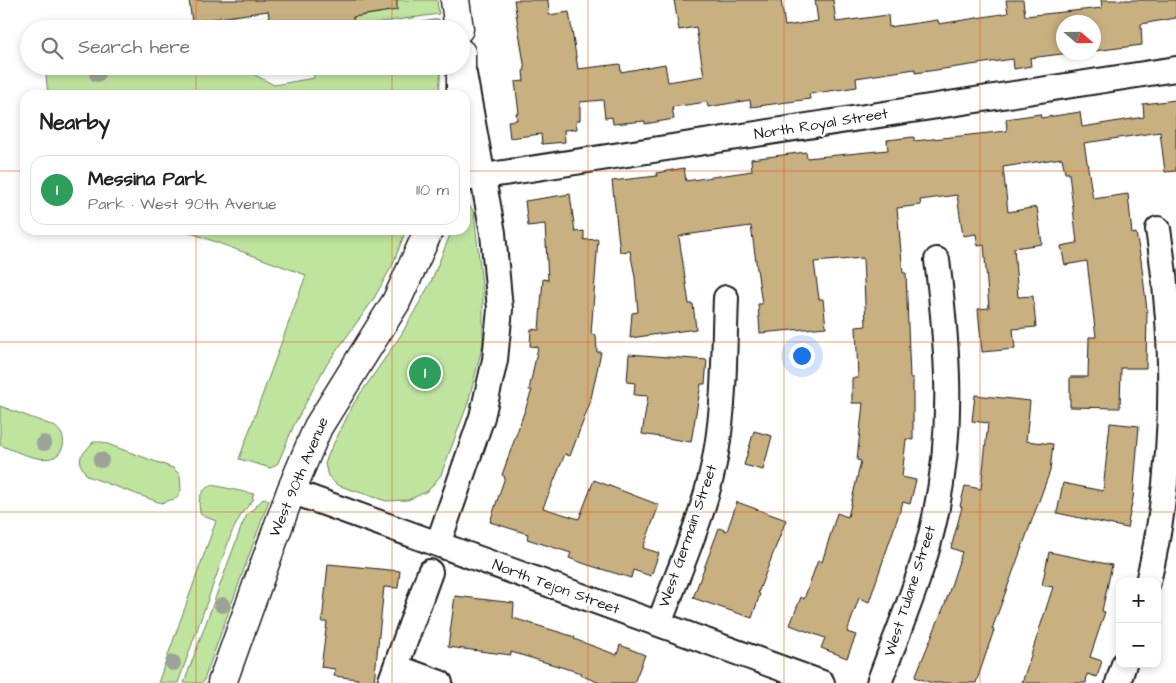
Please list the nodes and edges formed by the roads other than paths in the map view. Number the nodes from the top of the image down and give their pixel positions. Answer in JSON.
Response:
{"nodes":[{"id":1,"x":455,"y":0,"type":"edge"},
{"id":2,"x":458,"y":20,"type":"edge"},
{"id":3,"x":1176,"y":69,"type":"edge"},
{"id":4,"x":462,"y":75,"type":"edge"},
{"id":5,"x":463,"y":75,"type":"edge"},
{"id":6,"x":461,"y":90,"type":"edge"},
{"id":7,"x":465,"y":90,"type":"edge"},
{"id":8,"x":470,"y":146,"type":"edge"},
{"id":9,"x":473,"y":178,"type":"edge"},
{"id":10,"x":1158,"y":229,"type":"dead end"},
{"id":11,"x":427,"y":235,"type":"edge"},
{"id":12,"x":937,"y":260,"type":"dead end"},
{"id":13,"x":1172,"y":284,"type":"edge"},
{"id":14,"x":726,"y":298,"type":"dead end"},
{"id":15,"x":291,"y":490,"type":"junction"},
{"id":16,"x":438,"y":544,"type":"junction"},
{"id":17,"x":430,"y":572,"type":"dead end"},
{"id":18,"x":1149,"y":578,"type":"edge"},
{"id":19,"x":659,"y":624,"type":"junction"},
{"id":20,"x":1123,"y":668,"type":"edge"},
{"id":21,"x":393,"y":675,"type":"edge"},
{"id":22,"x":222,"y":683,"type":"edge"},
{"id":23,"x":440,"y":683,"type":"edge"},
{"id":24,"x":822,"y":683,"type":"edge"},
{"id":25,"x":879,"y":683,"type":"edge"},
{"id":26,"x":1118,"y":683,"type":"edge"}],
"edges":[{"from":1,"to":2,"type":"street"},
{"from":3,"to":9,"type":"street","name":"North Royal Street"},
{"from":4,"to":6,"type":"street"},
{"from":5,"to":7,"type":"street"},
{"from":8,"to":9,"type":"street"},
{"from":9,"to":16,"type":"street"},
{"from":10,"to":13,"type":"street"},
{"from":11,"to":15,"type":"street","name":"West 90th Avenue"},
{"from":12,"to":25,"type":"street","name":"West Tulane Street"},
{"from":13,"to":18,"type":"street"},
{"from":14,"to":19,"type":"street","name":"West Germain Street"},
{"from":15,"to":16,"type":"street","name":"North Tejon Street"},
{"from":15,"to":22,"type":"street","name":"West 90th Avenue"},
{"from":16,"to":19,"type":"street","name":"North Tejon Street"},
{"from":17,"to":21,"type":"street"},
{"from":19,"to":24,"type":"street","name":"North Tejon Street"},
{"from":20,"to":26,"type":"street"},
{"from":21,"to":23,"type":"street"}]}
